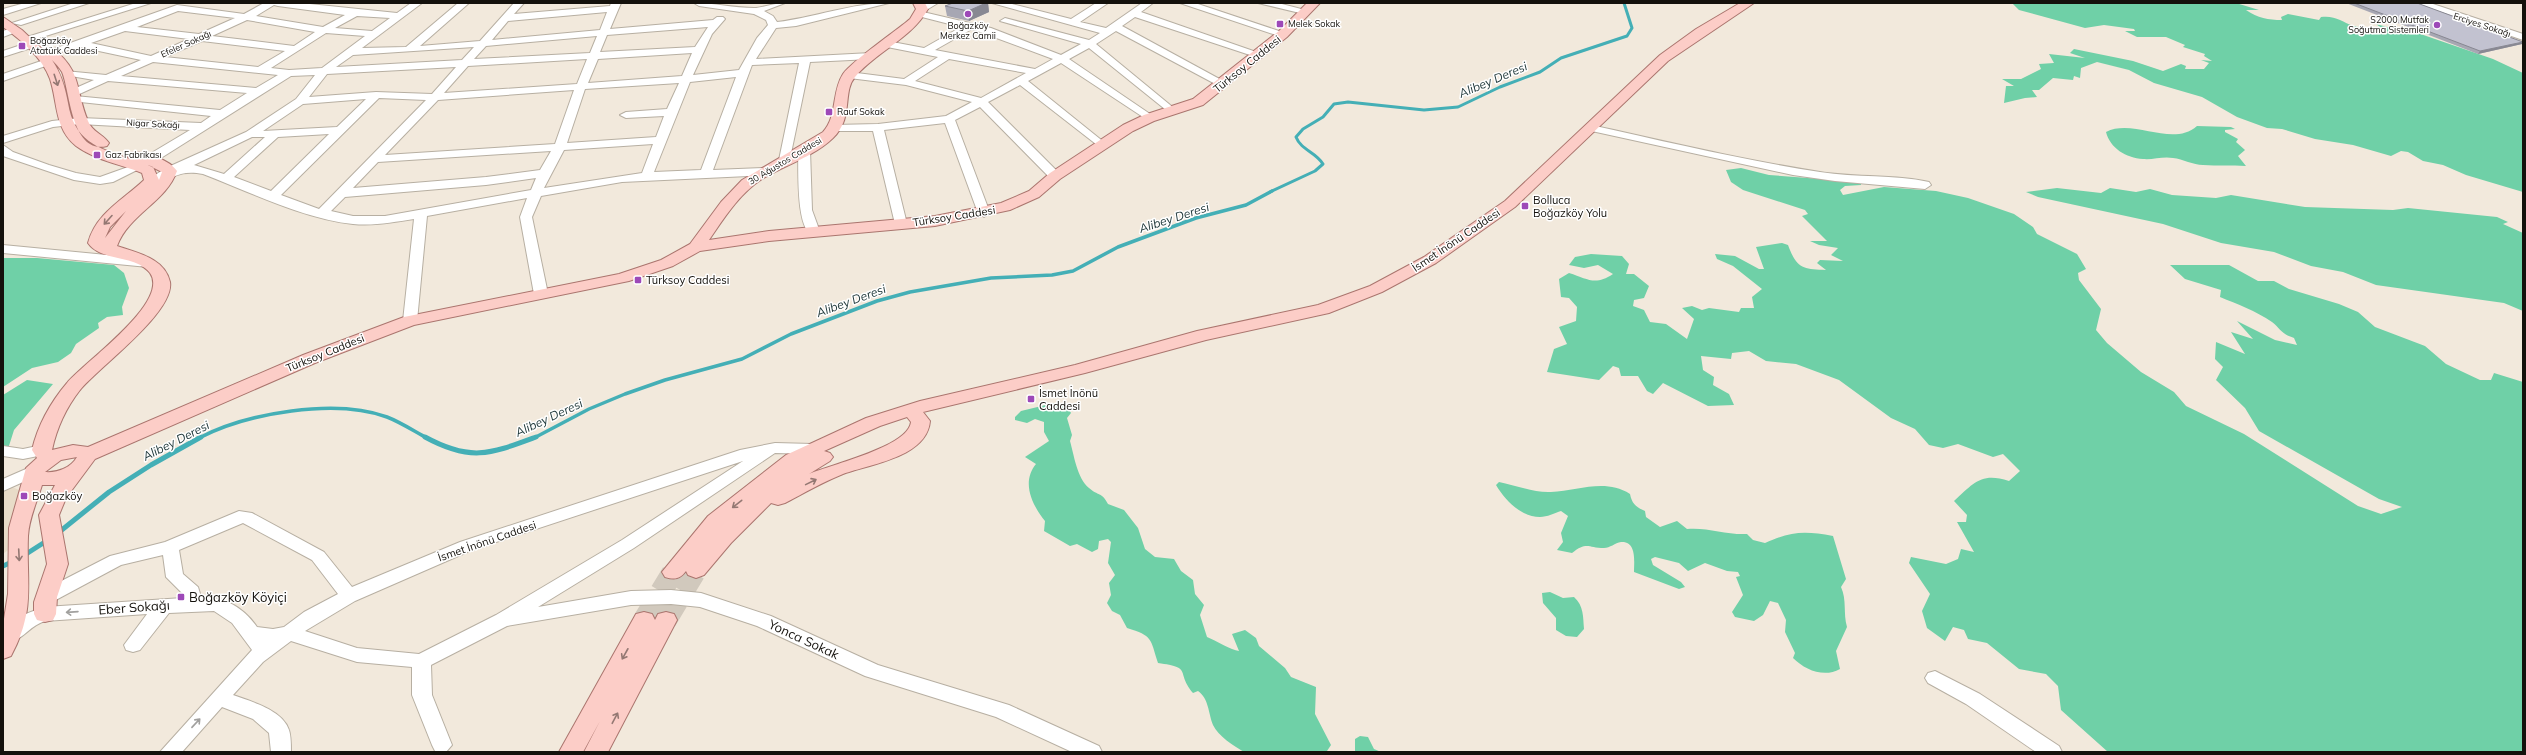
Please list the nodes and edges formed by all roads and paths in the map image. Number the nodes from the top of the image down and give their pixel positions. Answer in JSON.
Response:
{"nodes":[{"id":1,"x":36,"y":3,"type":"edge"},
{"id":2,"x":84,"y":3,"type":"edge"},
{"id":3,"x":146,"y":3,"type":"edge"},
{"id":4,"x":193,"y":3,"type":"edge"},
{"id":5,"x":271,"y":3,"type":"edge"},
{"id":6,"x":278,"y":3,"type":"edge"},
{"id":7,"x":417,"y":3,"type":"edge"},
{"id":8,"x":464,"y":3,"type":"edge"},
{"id":9,"x":519,"y":3,"type":"edge"},
{"id":10,"x":699,"y":3,"type":"edge"},
{"id":11,"x":780,"y":3,"type":"edge"},
{"id":12,"x":884,"y":3,"type":"edge"},
{"id":13,"x":997,"y":3,"type":"edge"},
{"id":14,"x":1148,"y":3,"type":"edge"},
{"id":15,"x":1185,"y":3,"type":"edge"},
{"id":16,"x":1263,"y":3,"type":"edge"},
{"id":17,"x":1748,"y":3,"type":"edge"},
{"id":18,"x":2420,"y":3,"type":"edge"},
{"id":19,"x":1097,"y":4,"type":"edge"},
{"id":20,"x":614,"y":6,"type":"edge"},
{"id":21,"x":730,"y":6,"type":"edge"},
{"id":22,"x":924,"y":7,"type":"edge"},
{"id":23,"x":1309,"y":7,"type":"edge"},
{"id":24,"x":177,"y":8,"type":"junction"},
{"id":25,"x":3,"y":10,"type":"edge"},
{"id":26,"x":1023,"y":10,"type":"junction"},
{"id":27,"x":756,"y":11,"type":"junction"},
{"id":28,"x":355,"y":13,"type":"junction"},
{"id":29,"x":1134,"y":13,"type":"junction"},
{"id":30,"x":399,"y":16,"type":"junction"},
{"id":31,"x":246,"y":17,"type":"junction"},
{"id":32,"x":507,"y":18,"type":"junction"},
{"id":33,"x":1005,"y":21,"type":"junction"},
{"id":34,"x":1073,"y":22,"type":"junction"},
{"id":35,"x":714,"y":23,"type":"junction"},
{"id":36,"x":773,"y":25,"type":"junction"},
{"id":37,"x":970,"y":26,"type":"junction"},
{"id":38,"x":124,"y":28,"type":"junction"},
{"id":39,"x":12,"y":29,"type":"edge"},
{"id":40,"x":1112,"y":29,"type":"junction"},
{"id":41,"x":324,"y":30,"type":"junction"},
{"id":42,"x":987,"y":30,"type":"junction"},
{"id":43,"x":603,"y":32,"type":"junction"},
{"id":44,"x":373,"y":34,"type":"junction"},
{"id":45,"x":1283,"y":34,"type":"junction"},
{"id":46,"x":2523,"y":37,"type":"edge"},
{"id":47,"x":199,"y":38,"type":"junction"},
{"id":48,"x":31,"y":41,"type":"junction"},
{"id":49,"x":80,"y":44,"type":"junction"},
{"id":50,"x":483,"y":44,"type":"junction"},
{"id":51,"x":887,"y":44,"type":"junction"},
{"id":52,"x":1089,"y":44,"type":"junction"},
{"id":53,"x":296,"y":49,"type":"junction"},
{"id":54,"x":409,"y":50,"type":"junction"},
{"id":55,"x":699,"y":50,"type":"junction"},
{"id":56,"x":348,"y":52,"type":"junction"},
{"id":57,"x":924,"y":52,"type":"junction"},
{"id":58,"x":3,"y":54,"type":"edge"},
{"id":59,"x":1257,"y":54,"type":"junction"},
{"id":60,"x":871,"y":56,"type":"junction"},
{"id":61,"x":946,"y":56,"type":"junction"},
{"id":62,"x":49,"y":57,"type":"junction"},
{"id":63,"x":593,"y":57,"type":"junction"},
{"id":64,"x":152,"y":59,"type":"junction"},
{"id":65,"x":805,"y":59,"type":"junction"},
{"id":66,"x":1062,"y":59,"type":"junction"},
{"id":67,"x":750,"y":62,"type":"junction"},
{"id":68,"x":464,"y":65,"type":"junction"},
{"id":69,"x":261,"y":69,"type":"junction"},
{"id":70,"x":323,"y":72,"type":"junction"},
{"id":71,"x":744,"y":72,"type":"junction"},
{"id":72,"x":1036,"y":72,"type":"junction"},
{"id":73,"x":69,"y":73,"type":"junction"},
{"id":74,"x":289,"y":73,"type":"junction"},
{"id":75,"x":848,"y":74,"type":"junction"},
{"id":76,"x":3,"y":78,"type":"edge"},
{"id":77,"x":107,"y":78,"type":"junction"},
{"id":78,"x":685,"y":79,"type":"junction"},
{"id":79,"x":1020,"y":80,"type":"junction"},
{"id":80,"x":906,"y":82,"type":"junction"},
{"id":81,"x":1221,"y":84,"type":"junction"},
{"id":82,"x":581,"y":86,"type":"junction"},
{"id":83,"x":258,"y":91,"type":"junction"},
{"id":84,"x":376,"y":95,"type":"junction"},
{"id":85,"x":74,"y":96,"type":"junction"},
{"id":86,"x":435,"y":97,"type":"junction"},
{"id":87,"x":300,"y":101,"type":"junction"},
{"id":88,"x":981,"y":101,"type":"junction"},
{"id":89,"x":1171,"y":111,"type":"junction"},
{"id":90,"x":670,"y":112,"type":"junction"},
{"id":91,"x":222,"y":114,"type":"junction"},
{"id":92,"x":626,"y":115,"type":"dead end"},
{"id":93,"x":1148,"y":118,"type":"junction"},
{"id":94,"x":949,"y":119,"type":"junction"},
{"id":95,"x":80,"y":121,"type":"junction"},
{"id":96,"x":66,"y":122,"type":"junction"},
{"id":97,"x":203,"y":127,"type":"junction"},
{"id":98,"x":878,"y":127,"type":"junction"},
{"id":99,"x":834,"y":128,"type":"junction"},
{"id":100,"x":1591,"y":128,"type":"junction"},
{"id":101,"x":340,"y":130,"type":"junction"},
{"id":102,"x":250,"y":134,"type":"junction"},
{"id":103,"x":274,"y":134,"type":"junction"},
{"id":104,"x":3,"y":140,"type":"edge"},
{"id":105,"x":660,"y":140,"type":"junction"},
{"id":106,"x":1101,"y":145,"type":"junction"},
{"id":107,"x":560,"y":146,"type":"junction"},
{"id":108,"x":3,"y":149,"type":"edge"},
{"id":109,"x":804,"y":150,"type":"junction"},
{"id":110,"x":376,"y":159,"type":"junction"},
{"id":111,"x":785,"y":160,"type":"junction"},
{"id":112,"x":143,"y":163,"type":"junction"},
{"id":113,"x":170,"y":171,"type":"junction"},
{"id":114,"x":762,"y":172,"type":"junction"},
{"id":115,"x":544,"y":173,"type":"junction"},
{"id":116,"x":706,"y":173,"type":"junction"},
{"id":117,"x":647,"y":176,"type":"junction"},
{"id":118,"x":1055,"y":176,"type":"junction"},
{"id":119,"x":226,"y":178,"type":"junction"},
{"id":120,"x":152,"y":181,"type":"junction"},
{"id":121,"x":1925,"y":185,"type":"dead end"},
{"id":122,"x":342,"y":193,"type":"junction"},
{"id":123,"x":536,"y":193,"type":"junction"},
{"id":124,"x":273,"y":196,"type":"junction"},
{"id":125,"x":421,"y":212,"type":"junction"},
{"id":126,"x":322,"y":213,"type":"junction"},
{"id":127,"x":984,"y":213,"type":"junction"},
{"id":128,"x":901,"y":224,"type":"junction"},
{"id":129,"x":814,"y":232,"type":"junction"},
{"id":130,"x":696,"y":247,"type":"junction"},
{"id":131,"x":3,"y":249,"type":"edge"},
{"id":132,"x":108,"y":250,"type":"junction"},
{"id":133,"x":148,"y":263,"type":"junction"},
{"id":134,"x":541,"y":294,"type":"junction"},
{"id":135,"x":410,"y":321,"type":"junction"},
{"id":136,"x":916,"y":413,"type":"junction"},
{"id":137,"x":775,"y":448,"type":"junction"},
{"id":138,"x":3,"y":451,"type":"edge"},
{"id":139,"x":822,"y":451,"type":"junction"},
{"id":140,"x":82,"y":462,"type":"junction"},
{"id":141,"x":40,"y":464,"type":"junction"},
{"id":142,"x":3,"y":486,"type":"edge"},
{"id":143,"x":740,"y":521,"type":"junction"},
{"id":144,"x":170,"y":547,"type":"junction"},
{"id":145,"x":696,"y":570,"type":"tunnel mouth"},
{"id":146,"x":673,"y":572,"type":"tunnel mouth"},
{"id":147,"x":349,"y":596,"type":"junction"},
{"id":148,"x":192,"y":603,"type":"junction"},
{"id":149,"x":45,"y":605,"type":"junction"},
{"id":150,"x":164,"y":605,"type":"junction"},
{"id":151,"x":503,"y":620,"type":"junction"},
{"id":152,"x":644,"y":620,"type":"tunnel mouth"},
{"id":153,"x":666,"y":620,"type":"tunnel mouth"},
{"id":154,"x":288,"y":633,"type":"junction"},
{"id":155,"x":252,"y":634,"type":"junction"},
{"id":156,"x":7,"y":643,"type":"edge"},
{"id":157,"x":133,"y":645,"type":"dead end"},
{"id":158,"x":256,"y":657,"type":"junction"},
{"id":159,"x":421,"y":661,"type":"junction"},
{"id":160,"x":1936,"y":678,"type":"dead end"},
{"id":161,"x":219,"y":698,"type":"junction"},
{"id":162,"x":442,"y":745,"type":"dead end"},
{"id":163,"x":170,"y":752,"type":"edge"},
{"id":164,"x":281,"y":752,"type":"edge"},
{"id":165,"x":571,"y":752,"type":"edge"},
{"id":166,"x":596,"y":752,"type":"edge"},
{"id":167,"x":1092,"y":752,"type":"edge"},
{"id":168,"x":2052,"y":752,"type":"edge"}],
"edges":[{"from":1,"to":25,"type":"street"},
{"from":2,"to":39,"type":"street"},
{"from":3,"to":24,"type":"street"},
{"from":3,"to":48,"type":"street"},
{"from":4,"to":24,"type":"street"},
{"from":5,"to":31,"type":"street","name":"Efeler Sokağı"},
{"from":6,"to":28,"type":"street"},
{"from":7,"to":30,"type":"street"},
{"from":8,"to":54,"type":"street"},
{"from":9,"to":32,"type":"street"},
{"from":10,"to":21,"type":"street"},
{"from":11,"to":27,"type":"street"},
{"from":12,"to":36,"type":"street"},
{"from":13,"to":26,"type":"street"},
{"from":14,"to":29,"type":"street"},
{"from":15,"to":45,"type":"street"},
{"from":16,"to":23,"type":"street"},
{"from":17,"to":100,"type":"main road","name":"İsmet İnönü Caddesi"},
{"from":18,"to":46,"type":"street","name":"Erciyes Sokağı"},
{"from":19,"to":34,"type":"street"},
{"from":20,"to":32,"type":"street"},
{"from":20,"to":43,"type":"street"},
{"from":21,"to":27,"type":"street"},
{"from":21,"to":35,"type":"street"},
{"from":22,"to":37,"type":"street"},
{"from":22,"to":51,"type":"main road"},
{"from":23,"to":45,"type":"main road","name":"Türksoy Caddesi"},
{"from":24,"to":31,"type":"street"},
{"from":24,"to":38,"type":"street"},
{"from":25,"to":39,"type":"main road"},
{"from":26,"to":33,"type":"street"},
{"from":26,"to":34,"type":"street"},
{"from":27,"to":36,"type":"street"},
{"from":28,"to":30,"type":"street"},
{"from":28,"to":41,"type":"street"},
{"from":29,"to":40,"type":"street"},
{"from":29,"to":59,"type":"street"},
{"from":30,"to":44,"type":"street"},
{"from":31,"to":41,"type":"street"},
{"from":31,"to":47,"type":"street","name":"Efeler Sokağı"},
{"from":32,"to":50,"type":"street"},
{"from":33,"to":42,"type":"street"},
{"from":33,"to":52,"type":"street"},
{"from":34,"to":40,"type":"street"},
{"from":35,"to":43,"type":"street"},
{"from":35,"to":55,"type":"street"},
{"from":36,"to":67,"type":"street"},
{"from":37,"to":42,"type":"street"},
{"from":37,"to":57,"type":"street"},
{"from":38,"to":47,"type":"street"},
{"from":38,"to":49,"type":"street"},
{"from":39,"to":48,"type":"main road"},
{"from":40,"to":52,"type":"street"},
{"from":40,"to":81,"type":"street"},
{"from":41,"to":44,"type":"street"},
{"from":41,"to":53,"type":"street"},
{"from":42,"to":66,"type":"street"},
{"from":43,"to":50,"type":"street"},
{"from":43,"to":63,"type":"street"},
{"from":44,"to":56,"type":"street"},
{"from":45,"to":59,"type":"main road","name":"Türksoy Caddesi"},
{"from":47,"to":53,"type":"street"},
{"from":47,"to":64,"type":"street","name":"Efeler Sokağı"},
{"from":48,"to":58,"type":"street"},
{"from":48,"to":62,"type":"main road"},
{"from":49,"to":62,"type":"street","name":"Efeler Sokağı"},
{"from":49,"to":64,"type":"street","name":"Efeler Sokağı"},
{"from":50,"to":54,"type":"street"},
{"from":50,"to":68,"type":"street"},
{"from":51,"to":57,"type":"street"},
{"from":51,"to":60,"type":"main road"},
{"from":52,"to":66,"type":"street"},
{"from":52,"to":89,"type":"street"},
{"from":53,"to":69,"type":"street"},
{"from":54,"to":56,"type":"street"},
{"from":55,"to":63,"type":"street"},
{"from":55,"to":78,"type":"street"},
{"from":56,"to":70,"type":"street"},
{"from":57,"to":61,"type":"street"},
{"from":59,"to":81,"type":"main road","name":"Türksoy Caddesi"},
{"from":60,"to":65,"type":"street"},
{"from":60,"to":75,"type":"main road"},
{"from":61,"to":72,"type":"street"},
{"from":61,"to":80,"type":"street"},
{"from":62,"to":73,"type":"main road"},
{"from":62,"to":76,"type":"street","name":"Efeler Sokağı"},
{"from":62,"to":96,"type":"main road","one_way":true},
{"from":63,"to":68,"type":"street"},
{"from":63,"to":82,"type":"street"},
{"from":64,"to":69,"type":"street"},
{"from":64,"to":77,"type":"street"},
{"from":65,"to":67,"type":"street"},
{"from":65,"to":111,"type":"street"},
{"from":66,"to":72,"type":"street"},
{"from":66,"to":93,"type":"street"},
{"from":67,"to":71,"type":"street"},
{"from":68,"to":70,"type":"street"},
{"from":68,"to":86,"type":"street"},
{"from":69,"to":74,"type":"street"},
{"from":70,"to":74,"type":"street"},
{"from":70,"to":87,"type":"street"},
{"from":71,"to":78,"type":"street"},
{"from":71,"to":116,"type":"street"},
{"from":72,"to":79,"type":"street"},
{"from":73,"to":77,"type":"street"},
{"from":73,"to":85,"type":"main road"},
{"from":74,"to":83,"type":"street"},
{"from":75,"to":80,"type":"street"},
{"from":75,"to":99,"type":"main road"},
{"from":77,"to":83,"type":"street"},
{"from":77,"to":85,"type":"street"},
{"from":78,"to":82,"type":"street"},
{"from":78,"to":90,"type":"street"},
{"from":79,"to":88,"type":"street"},
{"from":79,"to":106,"type":"street"},
{"from":80,"to":88,"type":"street"},
{"from":81,"to":89,"type":"main road","name":"Türksoy Caddesi"},
{"from":82,"to":86,"type":"street"},
{"from":82,"to":107,"type":"street"},
{"from":83,"to":91,"type":"street"},
{"from":84,"to":86,"type":"street"},
{"from":84,"to":87,"type":"street"},
{"from":84,"to":101,"type":"street"},
{"from":85,"to":91,"type":"street"},
{"from":85,"to":95,"type":"main road"},
{"from":86,"to":110,"type":"street"},
{"from":87,"to":102,"type":"street"},
{"from":88,"to":94,"type":"street"},
{"from":88,"to":118,"type":"street"},
{"from":89,"to":93,"type":"main road","name":"Türksoy Caddesi"},
{"from":90,"to":92,"type":"street"},
{"from":90,"to":105,"type":"street"},
{"from":91,"to":97,"type":"street"},
{"from":93,"to":106,"type":"main road","name":"Türksoy Caddesi"},
{"from":94,"to":98,"type":"street"},
{"from":94,"to":127,"type":"street"},
{"from":95,"to":96,"type":"street","name":"Nigar Sokağı"},
{"from":95,"to":97,"type":"street","name":"Nigar Sokağı"},
{"from":95,"to":112,"type":"main road"},
{"from":96,"to":104,"type":"street","name":"Nigar Sokağı"},
{"from":96,"to":112,"type":"main road"},
{"from":97,"to":112,"type":"street"},
{"from":98,"to":99,"type":"street"},
{"from":98,"to":128,"type":"street"},
{"from":99,"to":109,"type":"main road","name":"30 Ağustos Caddesi"},
{"from":100,"to":121,"type":"street"},
{"from":100,"to":136,"type":"main road","name":"İsmet İnönü Caddesi"},
{"from":101,"to":103,"type":"street"},
{"from":101,"to":124,"type":"street"},
{"from":102,"to":103,"type":"street"},
{"from":102,"to":113,"type":"street"},
{"from":103,"to":119,"type":"street"},
{"from":105,"to":107,"type":"street"},
{"from":105,"to":117,"type":"street"},
{"from":106,"to":118,"type":"main road","name":"Türksoy Caddesi"},
{"from":107,"to":110,"type":"street"},
{"from":107,"to":115,"type":"street"},
{"from":108,"to":112,"type":"street"},
{"from":109,"to":111,"type":"main road","name":"30 Ağustos Caddesi"},
{"from":109,"to":129,"type":"street"},
{"from":110,"to":122,"type":"street"},
{"from":111,"to":114,"type":"main road","name":"30 Ağustos Caddesi"},
{"from":112,"to":113,"type":"main road"},
{"from":112,"to":120,"type":"main road"},
{"from":113,"to":119,"type":"street"},
{"from":113,"to":120,"type":"street"},
{"from":113,"to":132,"type":"main road"},
{"from":114,"to":116,"type":"street"},
{"from":114,"to":130,"type":"main road","name":"30 Ağustos Caddesi"},
{"from":115,"to":122,"type":"street"},
{"from":115,"to":123,"type":"street"},
{"from":116,"to":117,"type":"street"},
{"from":117,"to":123,"type":"street"},
{"from":118,"to":127,"type":"main road","name":"Türksoy Caddesi"},
{"from":119,"to":124,"type":"street"},
{"from":120,"to":132,"type":"main road","one_way":true},
{"from":122,"to":126,"type":"street"},
{"from":123,"to":125,"type":"street"},
{"from":123,"to":134,"type":"street"},
{"from":124,"to":126,"type":"street"},
{"from":125,"to":126,"type":"street"},
{"from":125,"to":135,"type":"street"},
{"from":127,"to":128,"type":"main road","name":"Türksoy Caddesi"},
{"from":128,"to":129,"type":"main road","name":"Türksoy Caddesi"},
{"from":129,"to":130,"type":"main road","name":"Türksoy Caddesi"},
{"from":130,"to":134,"type":"main road","name":"Türksoy Caddesi"},
{"from":131,"to":133,"type":"street"},
{"from":132,"to":133,"type":"main road"},
{"from":133,"to":141,"type":"main road"},
{"from":134,"to":135,"type":"main road","name":"Türksoy Caddesi"},
{"from":135,"to":140,"type":"main road","name":"Türksoy Caddesi"},
{"from":136,"to":139,"type":"main road","name":"İsmet İnönü Caddesi"},
{"from":143,"to":136,"type":"main road","one_way":true},
{"from":137,"to":139,"type":"street","name":"İsmet İnönü Caddesi"},
{"from":137,"to":147,"type":"street","name":"İsmet İnönü Caddesi"},
{"from":137,"to":151,"type":"street"},
{"from":138,"to":141,"type":"street"},
{"from":139,"to":143,"type":"main road"},
{"from":139,"to":146,"type":"main road","one_way":true},
{"from":140,"to":141,"type":"main road","name":"Türksoy Caddesi"},
{"from":140,"to":149,"type":"main road"},
{"from":141,"to":142,"type":"street"},
{"from":141,"to":156,"type":"main road","one_way":true},
{"from":143,"to":145,"type":"main road"},
{"from":144,"to":147,"type":"street"},
{"from":144,"to":148,"type":"street"},
{"from":144,"to":149,"type":"street"},
{"from":147,"to":154,"type":"street","name":"İsmet İnönü Caddesi"},
{"from":148,"to":150,"type":"street","name":"Eber Sokağı"},
{"from":148,"to":155,"type":"street","name":"Eber Sokağı"},
{"from":150,"to":149,"type":"street","name":"Eber Sokağı","one_way":true},
{"from":149,"to":156,"type":"street","name":"Eber Sokağı"},
{"from":150,"to":157,"type":"street"},
{"from":151,"to":159,"type":"street"},
{"from":151,"to":167,"type":"street","name":"Yonca Sokak"},
{"from":152,"to":165,"type":"main road","one_way":true},
{"from":166,"to":153,"type":"main road","one_way":true},
{"from":154,"to":155,"type":"street"},
{"from":154,"to":158,"type":"street","name":"İsmet İnönü Caddesi"},
{"from":154,"to":159,"type":"street"},
{"from":155,"to":158,"type":"street"},
{"from":158,"to":161,"type":"street","name":"İsmet İnönü Caddesi"},
{"from":159,"to":162,"type":"street"},
{"from":160,"to":168,"type":"street"},
{"from":163,"to":161,"type":"street","name":"İsmet İnönü Caddesi","one_way":true},
{"from":161,"to":164,"type":"street"}]}
